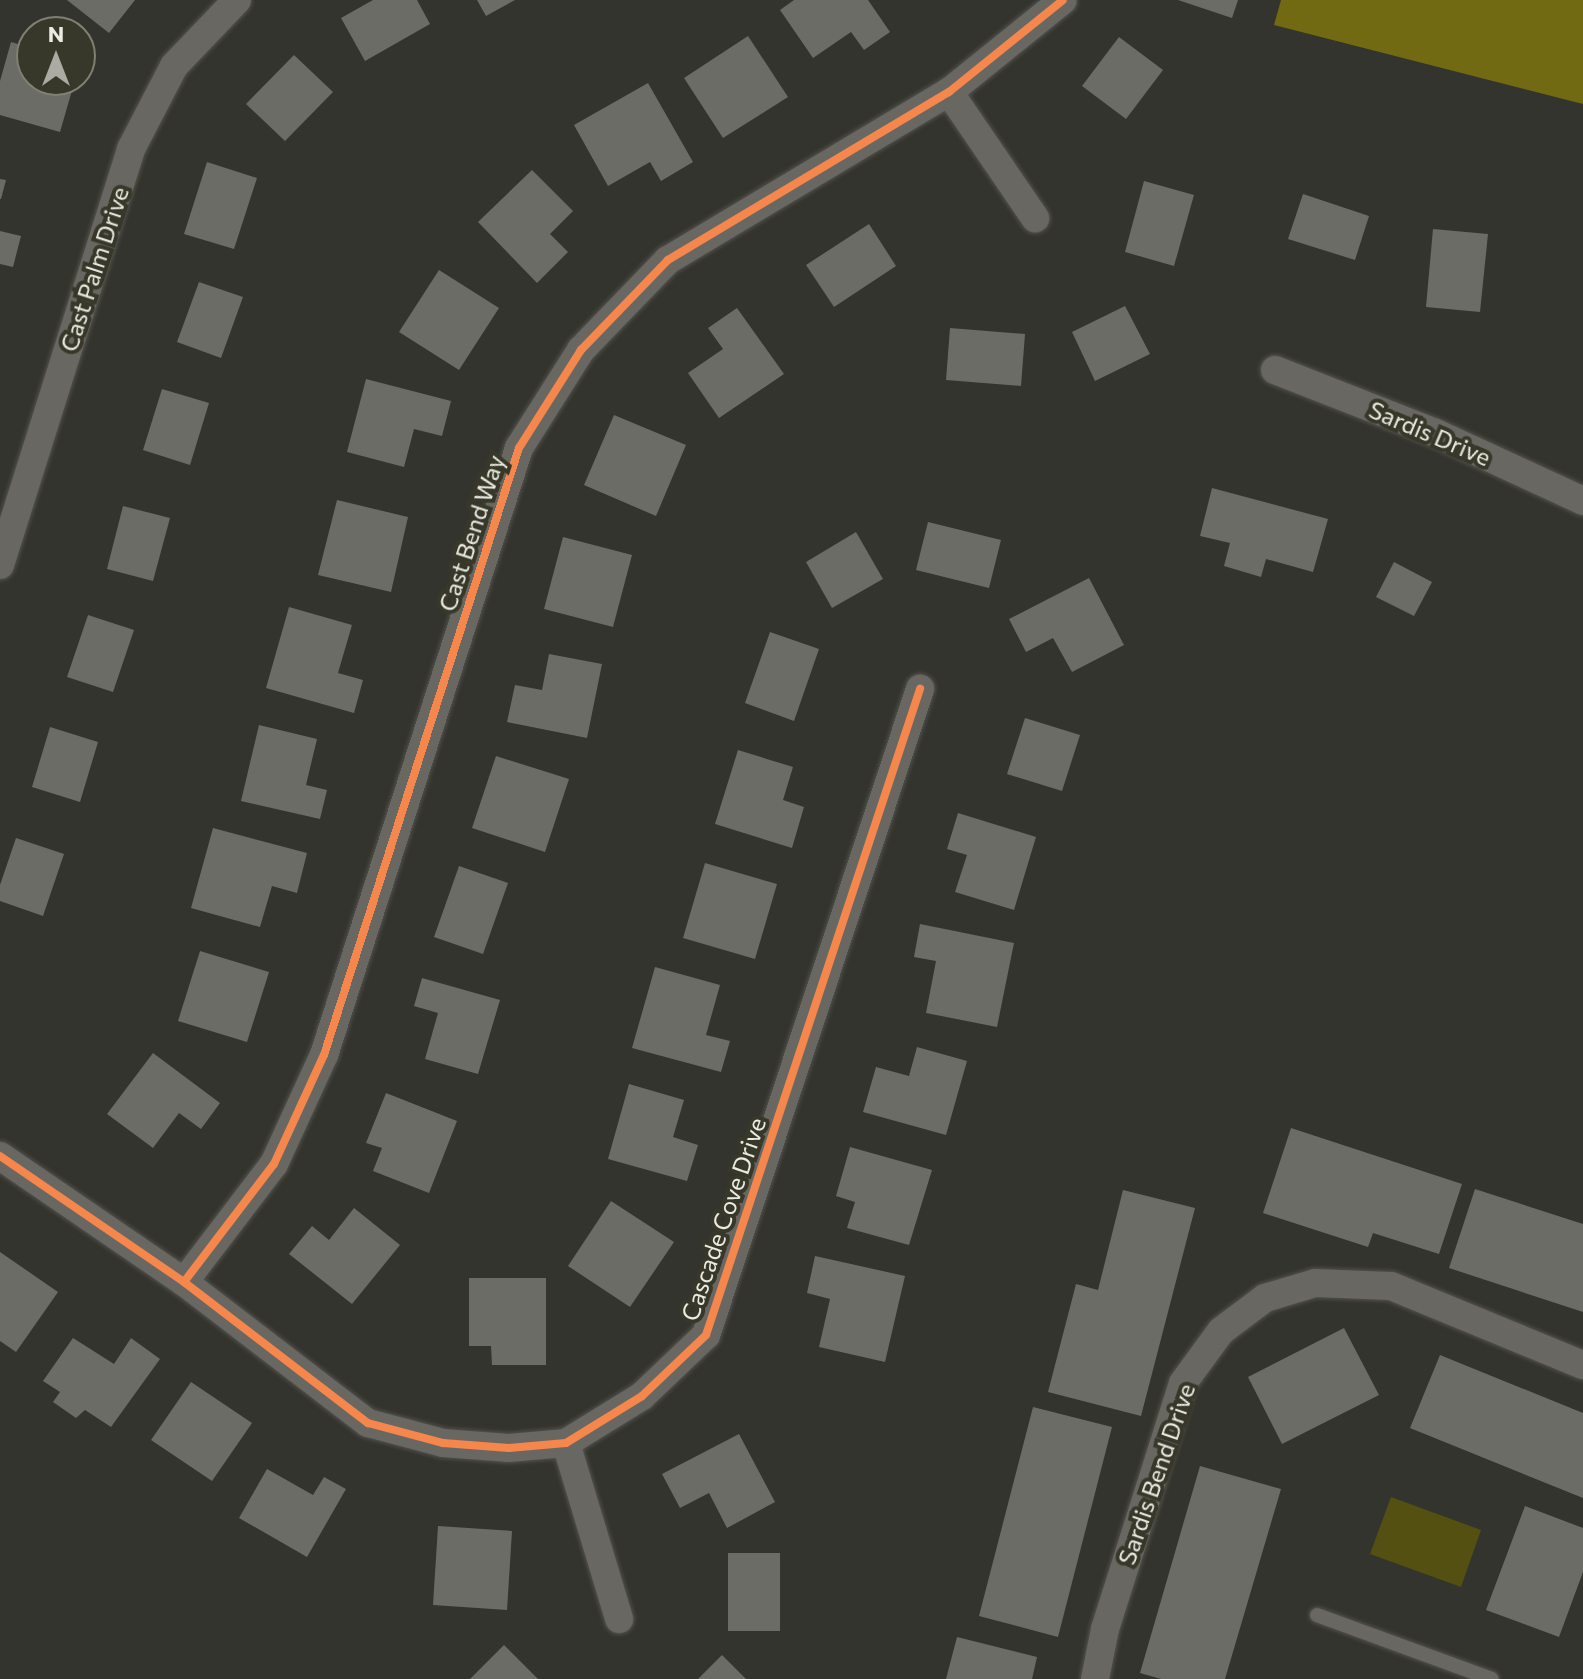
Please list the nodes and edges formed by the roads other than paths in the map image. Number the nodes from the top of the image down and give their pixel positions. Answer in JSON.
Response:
{"nodes":[{"id":1,"x":237,"y":0,"type":"edge"},
{"id":2,"x":1063,"y":0,"type":"edge"},
{"id":3,"x":949,"y":92,"type":"junction"},
{"id":4,"x":1035,"y":218,"type":"dead end"},
{"id":5,"x":1275,"y":370,"type":"dead end"},
{"id":6,"x":1583,"y":501,"type":"edge"},
{"id":7,"x":0,"y":565,"type":"edge"},
{"id":8,"x":920,"y":689,"type":"dead end"},
{"id":9,"x":0,"y":1156,"type":"edge"},
{"id":10,"x":184,"y":1282,"type":"junction"},
{"id":11,"x":1583,"y":1365,"type":"edge"},
{"id":12,"x":566,"y":1443,"type":"junction"},
{"id":13,"x":1317,"y":1615,"type":"dead end"},
{"id":14,"x":619,"y":1619,"type":"dead end"},
{"id":15,"x":1095,"y":1679,"type":"edge"},
{"id":16,"x":1492,"y":1679,"type":"edge"}],
"edges":[{"from":1,"to":7,"type":"street","name":"Cast Palm Drive"},
{"from":2,"to":3,"type":"street","name":"Cast Bend Way"},
{"from":3,"to":4,"type":"street"},
{"from":3,"to":10,"type":"street","name":"Cast Bend Way"},
{"from":5,"to":6,"type":"street","name":"Sardis Drive"},
{"from":8,"to":12,"type":"street","name":"Cascade Cove Drive"},
{"from":9,"to":10,"type":"street","name":"Cascade Cove Drive"},
{"from":10,"to":12,"type":"street","name":"Cascade Cove Drive"},
{"from":11,"to":15,"type":"street","name":"Sardis Bend Drive"},
{"from":12,"to":14,"type":"street"},
{"from":13,"to":16,"type":"lane"}]}
